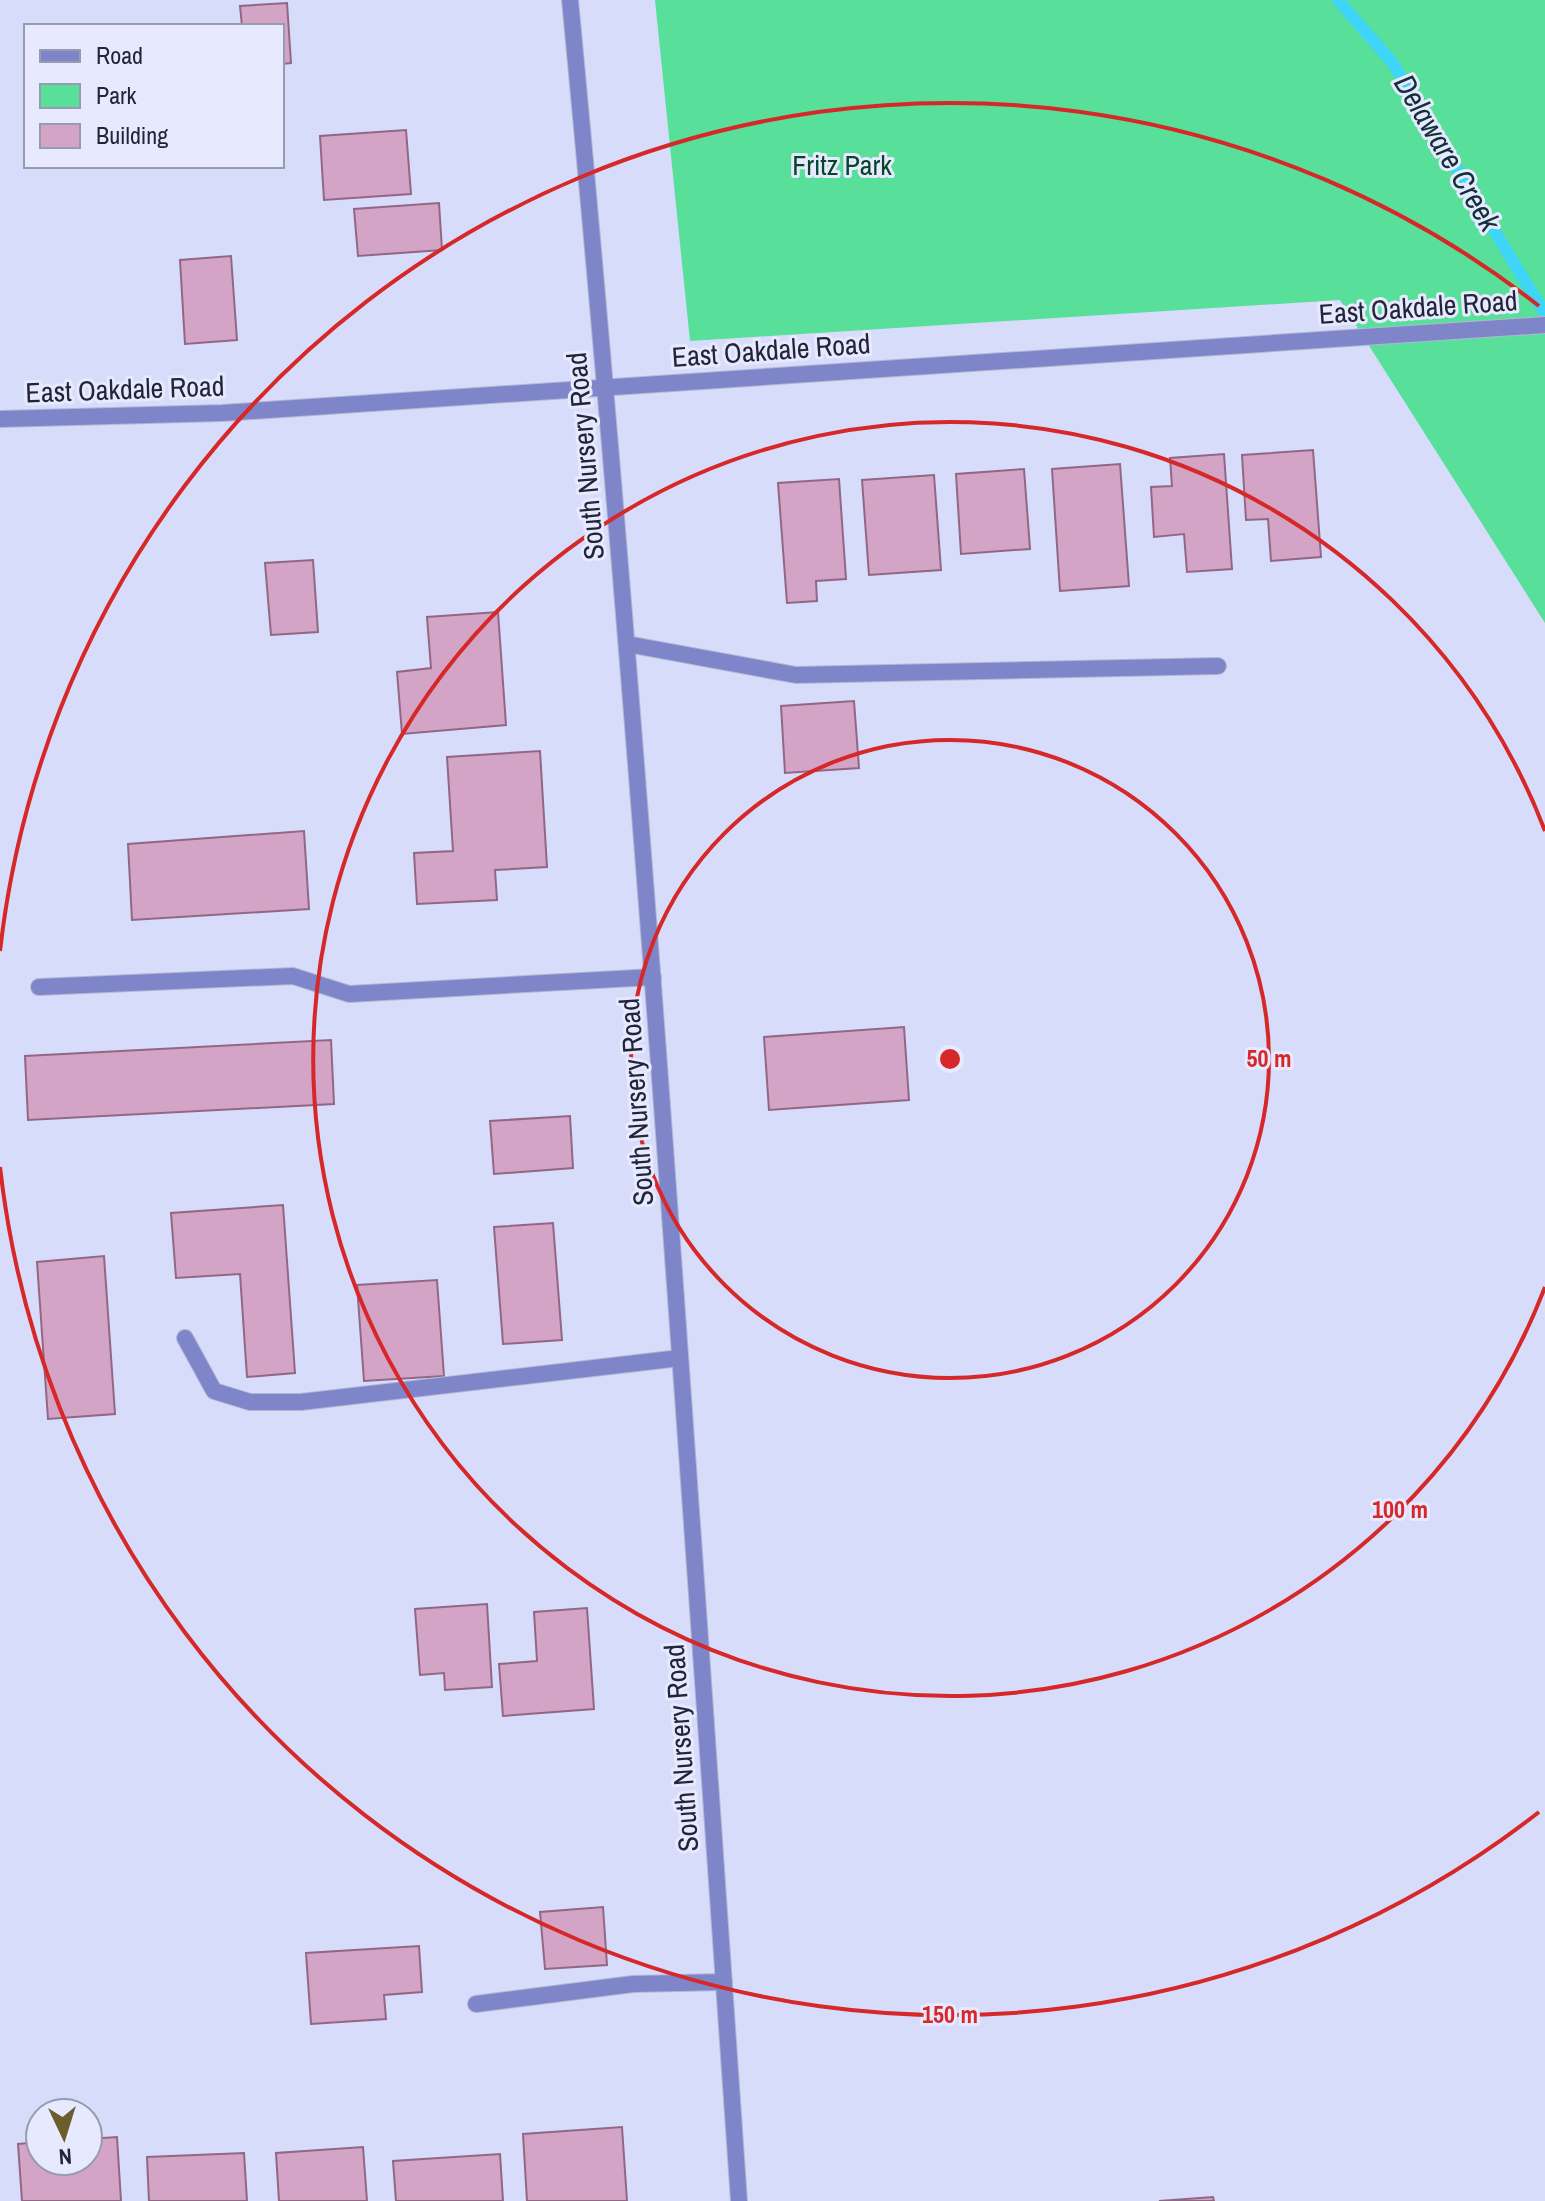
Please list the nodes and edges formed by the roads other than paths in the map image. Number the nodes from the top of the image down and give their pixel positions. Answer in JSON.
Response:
{"nodes":[{"id":1,"x":570,"y":0,"type":"edge"},
{"id":2,"x":1545,"y":325,"type":"edge"},
{"id":3,"x":606,"y":388,"type":"junction"},
{"id":4,"x":0,"y":419,"type":"edge"},
{"id":5,"x":627,"y":644,"type":"junction"},
{"id":6,"x":1218,"y":666,"type":"dead end"},
{"id":7,"x":653,"y":977,"type":"junction"},
{"id":8,"x":39,"y":987,"type":"dead end"},
{"id":9,"x":185,"y":1338,"type":"dead end"},
{"id":10,"x":680,"y":1358,"type":"junction"},
{"id":11,"x":724,"y":1982,"type":"junction"},
{"id":12,"x":476,"y":2004,"type":"dead end"},
{"id":13,"x":739,"y":2201,"type":"edge"}],
"edges":[{"from":1,"to":3,"type":"street","name":"South Nursery Road"},
{"from":2,"to":3,"type":"street","name":"East Oakdale Road"},
{"from":3,"to":4,"type":"street","name":"East Oakdale Road"},
{"from":3,"to":5,"type":"street","name":"South Nursery Road"},
{"from":5,"to":6,"type":"street"},
{"from":5,"to":7,"type":"street","name":"South Nursery Road"},
{"from":7,"to":8,"type":"street"},
{"from":7,"to":10,"type":"street","name":"South Nursery Road"},
{"from":9,"to":10,"type":"street"},
{"from":10,"to":11,"type":"street","name":"South Nursery Road"},
{"from":11,"to":12,"type":"street"},
{"from":11,"to":13,"type":"street","name":"South Nursery Road"}]}
